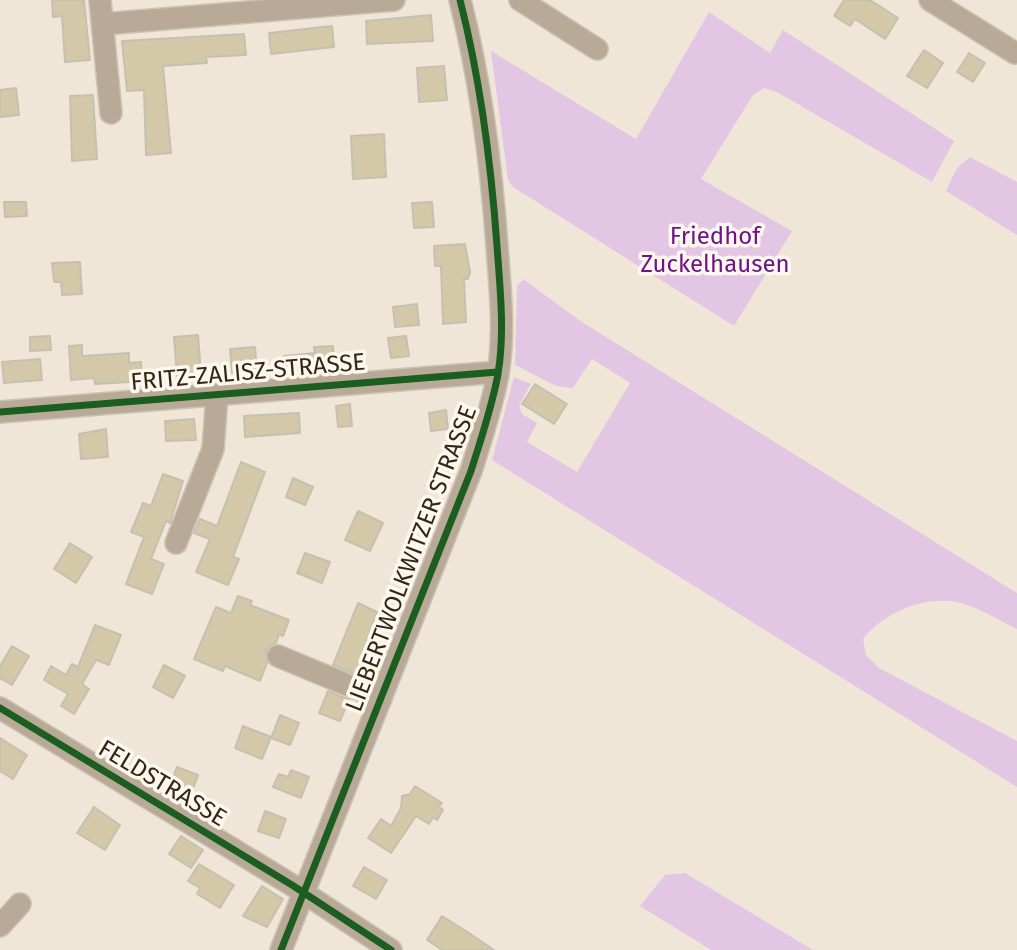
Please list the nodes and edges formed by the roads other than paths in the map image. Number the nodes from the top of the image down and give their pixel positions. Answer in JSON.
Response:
{"nodes":[{"id":1,"x":100,"y":0,"type":"edge"},
{"id":2,"x":394,"y":0,"type":"edge"},
{"id":3,"x":460,"y":0,"type":"edge"},
{"id":4,"x":520,"y":0,"type":"edge"},
{"id":5,"x":930,"y":0,"type":"edge"},
{"id":6,"x":103,"y":24,"type":"junction"},
{"id":7,"x":597,"y":49,"type":"dead end"},
{"id":8,"x":1014,"y":53,"type":"dead end"},
{"id":9,"x":111,"y":113,"type":"dead end"},
{"id":10,"x":498,"y":372,"type":"junction"},
{"id":11,"x":217,"y":395,"type":"junction"},
{"id":12,"x":0,"y":412,"type":"edge"},
{"id":13,"x":176,"y":542,"type":"dead end"},
{"id":14,"x":278,"y":656,"type":"dead end"},
{"id":15,"x":381,"y":699,"type":"junction"},
{"id":16,"x":0,"y":708,"type":"edge"},
{"id":17,"x":303,"y":893,"type":"junction"},
{"id":18,"x":20,"y":904,"type":"dead end"},
{"id":19,"x":0,"y":926,"type":"edge"},
{"id":20,"x":281,"y":950,"type":"edge"},
{"id":21,"x":391,"y":950,"type":"edge"}],
"edges":[{"from":1,"to":6,"type":"street"},
{"from":2,"to":6,"type":"street"},
{"from":3,"to":10,"type":"street","name":"LIEBERTWOLKWITZER STRASSE"},
{"from":4,"to":7,"type":"street"},
{"from":5,"to":8,"type":"street"},
{"from":6,"to":9,"type":"street"},
{"from":10,"to":11,"type":"street","name":"FRITZ-ZALISZ-STRASSE"},
{"from":10,"to":15,"type":"street","name":"LIEBERTWOLKWITZER STRASSE"},
{"from":11,"to":12,"type":"street","name":"FRITZ-ZALISZ-STRASSE"},
{"from":11,"to":13,"type":"street"},
{"from":14,"to":15,"type":"street"},
{"from":15,"to":17,"type":"street","name":"LIEBERTWOLKWITZER STRASSE"},
{"from":16,"to":17,"type":"street","name":"FELDSTRASSE"},
{"from":17,"to":20,"type":"street","name":"LIEBERTWOLKWITZER STRASSE"},
{"from":17,"to":21,"type":"street","name":"FELDSTRASSE"},
{"from":18,"to":19,"type":"street"}]}
